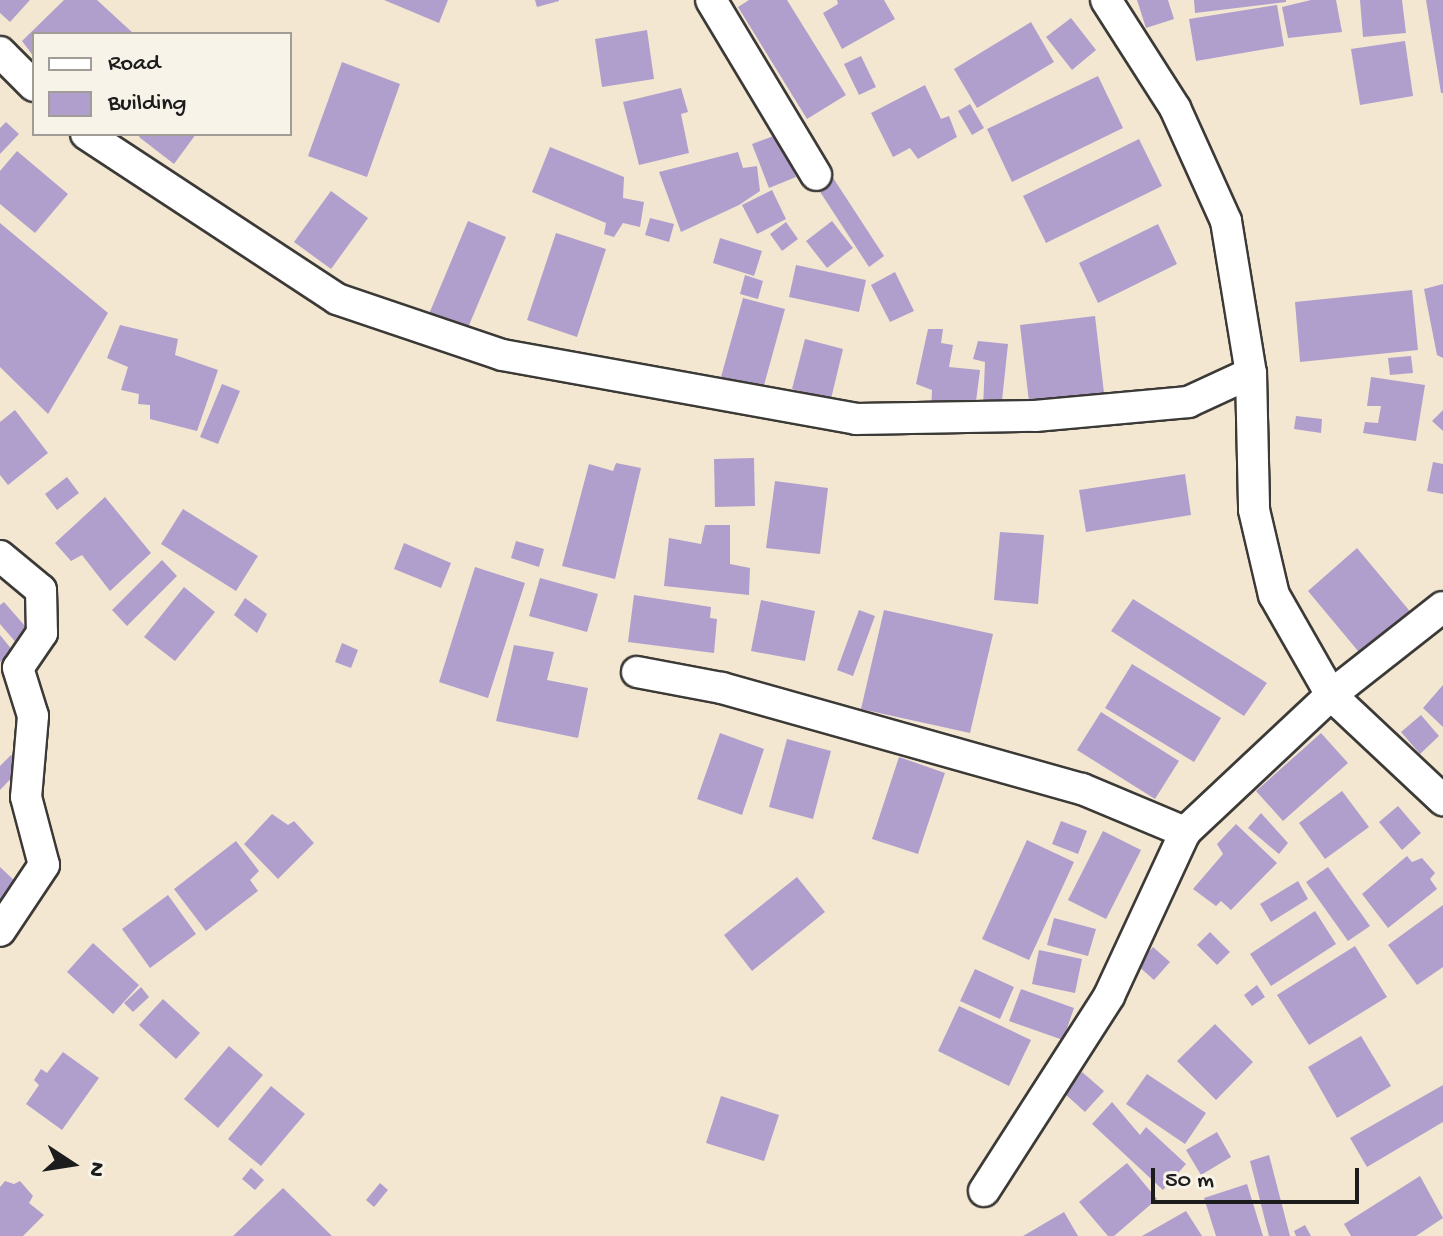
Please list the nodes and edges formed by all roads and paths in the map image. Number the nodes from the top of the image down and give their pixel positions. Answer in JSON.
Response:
{"nodes":[{"id":1,"x":711,"y":0,"type":"edge"},
{"id":2,"x":1106,"y":0,"type":"edge"},
{"id":3,"x":0,"y":52,"type":"edge"},
{"id":4,"x":32,"y":84,"type":"edge"},
{"id":5,"x":89,"y":136,"type":"edge"},
{"id":6,"x":816,"y":175,"type":"dead end"},
{"id":7,"x":1251,"y":373,"type":"junction"},
{"id":8,"x":0,"y":556,"type":"edge"},
{"id":9,"x":1443,"y":607,"type":"edge"},
{"id":10,"x":637,"y":672,"type":"dead end"},
{"id":11,"x":1331,"y":695,"type":"junction"},
{"id":12,"x":1443,"y":800,"type":"edge"},
{"id":13,"x":1185,"y":832,"type":"junction"},
{"id":14,"x":0,"y":931,"type":"edge"},
{"id":15,"x":984,"y":1191,"type":"dead end"}],
"edges":[{"from":1,"to":6,"type":"street"},
{"from":2,"to":7,"type":"street"},
{"from":3,"to":4,"type":"street"},
{"from":5,"to":7,"type":"street"},
{"from":7,"to":11,"type":"street"},
{"from":8,"to":14,"type":"street"},
{"from":9,"to":11,"type":"street"},
{"from":10,"to":13,"type":"street"},
{"from":11,"to":12,"type":"street"},
{"from":11,"to":13,"type":"street"},
{"from":13,"to":15,"type":"street"}]}
